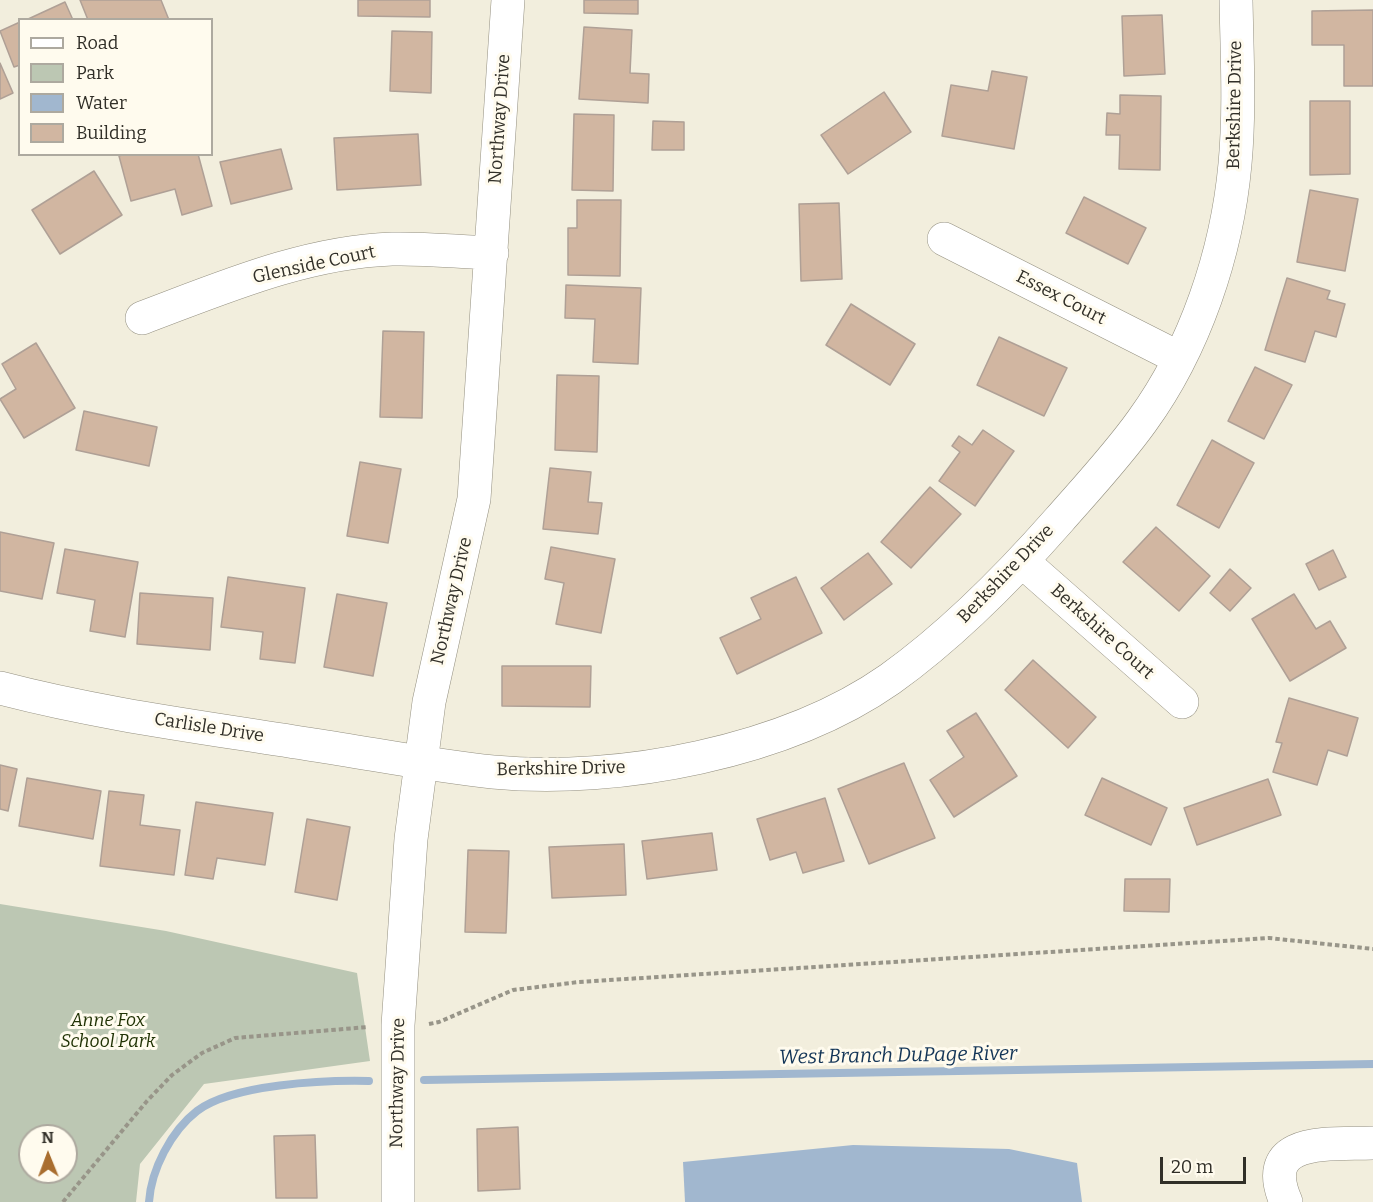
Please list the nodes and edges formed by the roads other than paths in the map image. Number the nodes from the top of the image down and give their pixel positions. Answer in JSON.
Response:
{"nodes":[{"id":1,"x":508,"y":0,"type":"edge"},
{"id":2,"x":1236,"y":0,"type":"edge"},
{"id":3,"x":944,"y":239,"type":"dead end"},
{"id":4,"x":492,"y":253,"type":"junction"},
{"id":5,"x":142,"y":318,"type":"dead end"},
{"id":6,"x":1179,"y":358,"type":"junction"},
{"id":7,"x":1023,"y":562,"type":"junction"},
{"id":8,"x":0,"y":688,"type":"edge"},
{"id":9,"x":1182,"y":702,"type":"dead end"},
{"id":10,"x":420,"y":763,"type":"junction"},
{"id":11,"x":1373,"y":1143,"type":"edge"},
{"id":12,"x":398,"y":1202,"type":"edge"},
{"id":13,"x":1286,"y":1202,"type":"edge"}],
"edges":[{"from":1,"to":4,"type":"street","name":"Northway Drive"},
{"from":2,"to":6,"type":"street","name":"Berkshire Drive"},
{"from":3,"to":6,"type":"street","name":"Essex Court"},
{"from":4,"to":5,"type":"street","name":"Glenside Court"},
{"from":4,"to":10,"type":"street","name":"Northway Drive"},
{"from":6,"to":7,"type":"street","name":"Berkshire Drive"},
{"from":7,"to":9,"type":"street","name":"Berkshire Court"},
{"from":7,"to":10,"type":"street","name":"Berkshire Drive"},
{"from":8,"to":10,"type":"street","name":"Carlisle Drive"},
{"from":10,"to":12,"type":"street","name":"Northway Drive"},
{"from":11,"to":13,"type":"street"}]}
